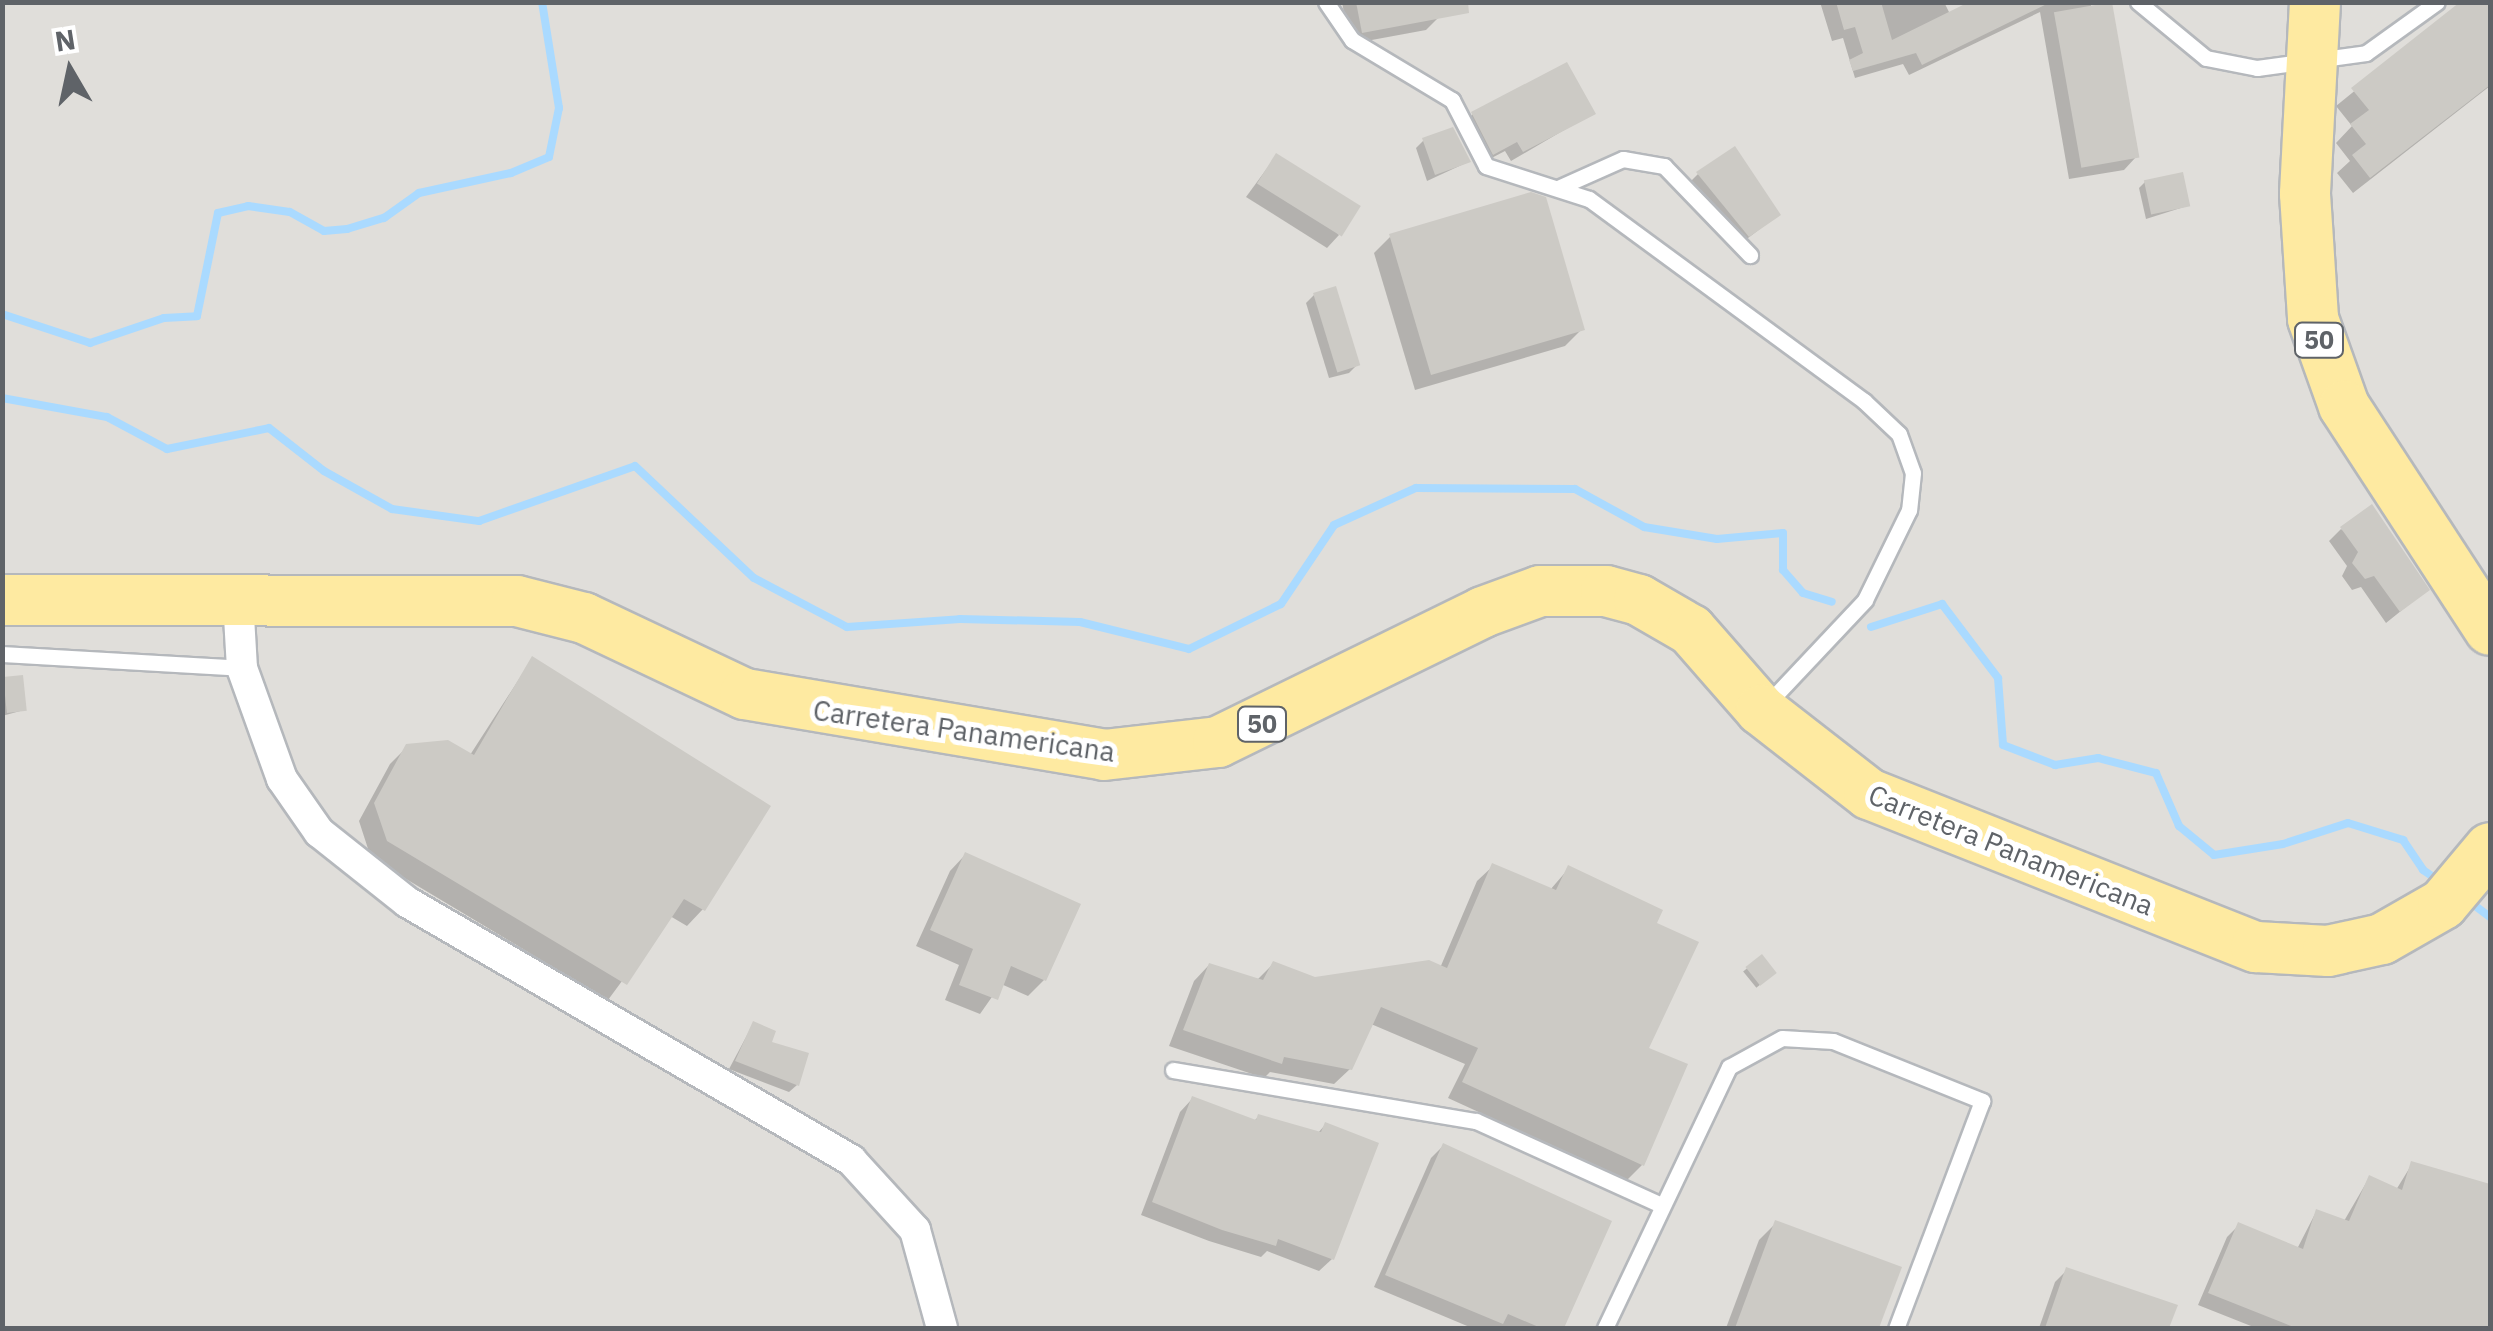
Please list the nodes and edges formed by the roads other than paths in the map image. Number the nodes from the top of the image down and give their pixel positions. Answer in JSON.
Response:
{"nodes":[{"id":1,"x":1326,"y":2,"type":"edge"},
{"id":2,"x":2138,"y":2,"type":"edge"},
{"id":3,"x":2315,"y":2,"type":"edge"},
{"id":4,"x":2436,"y":2,"type":"edge"},
{"id":5,"x":2316,"y":63,"type":"junction"},
{"id":6,"x":1560,"y":186,"type":"junction"},
{"id":7,"x":1750,"y":255,"type":"dead end"},
{"id":8,"x":2,"y":600,"type":"edge"},
{"id":9,"x":238,"y":600,"type":"junction"},
{"id":10,"x":2490,"y":630,"type":"edge"},
{"id":11,"x":2,"y":654,"type":"edge"},
{"id":12,"x":242,"y":668,"type":"junction"},
{"id":13,"x":1761,"y":710,"type":"junction"},
{"id":14,"x":2480,"y":863,"type":"edge"},
{"id":15,"x":1173,"y":1070,"type":"dead end"},
{"id":16,"x":1659,"y":1204,"type":"junction"},
{"id":17,"x":942,"y":1328,"type":"edge"},
{"id":18,"x":1604,"y":1328,"type":"edge"},
{"id":19,"x":1896,"y":1328,"type":"edge"}],
"edges":[{"from":1,"to":6,"type":"lane"},
{"from":2,"to":5,"type":"lane"},
{"from":3,"to":5,"type":"highway","number":"50"},
{"from":4,"to":5,"type":"lane"},
{"from":5,"to":10,"type":"highway","number":"50"},
{"from":6,"to":7,"type":"lane"},
{"from":6,"to":13,"type":"lane"},
{"from":8,"to":9,"type":"highway","name":"Carretera Panamericana","number":"50"},
{"from":9,"to":12,"type":"street"},
{"from":9,"to":13,"type":"highway","name":"Carretera Panamericana","number":"50"},
{"from":11,"to":12,"type":"lane"},
{"from":12,"to":17,"type":"street"},
{"from":13,"to":14,"type":"highway","name":"Carretera Panamericana","number":"50"},
{"from":15,"to":16,"type":"lane"},
{"from":16,"to":18,"type":"lane"},
{"from":16,"to":19,"type":"lane"}]}
